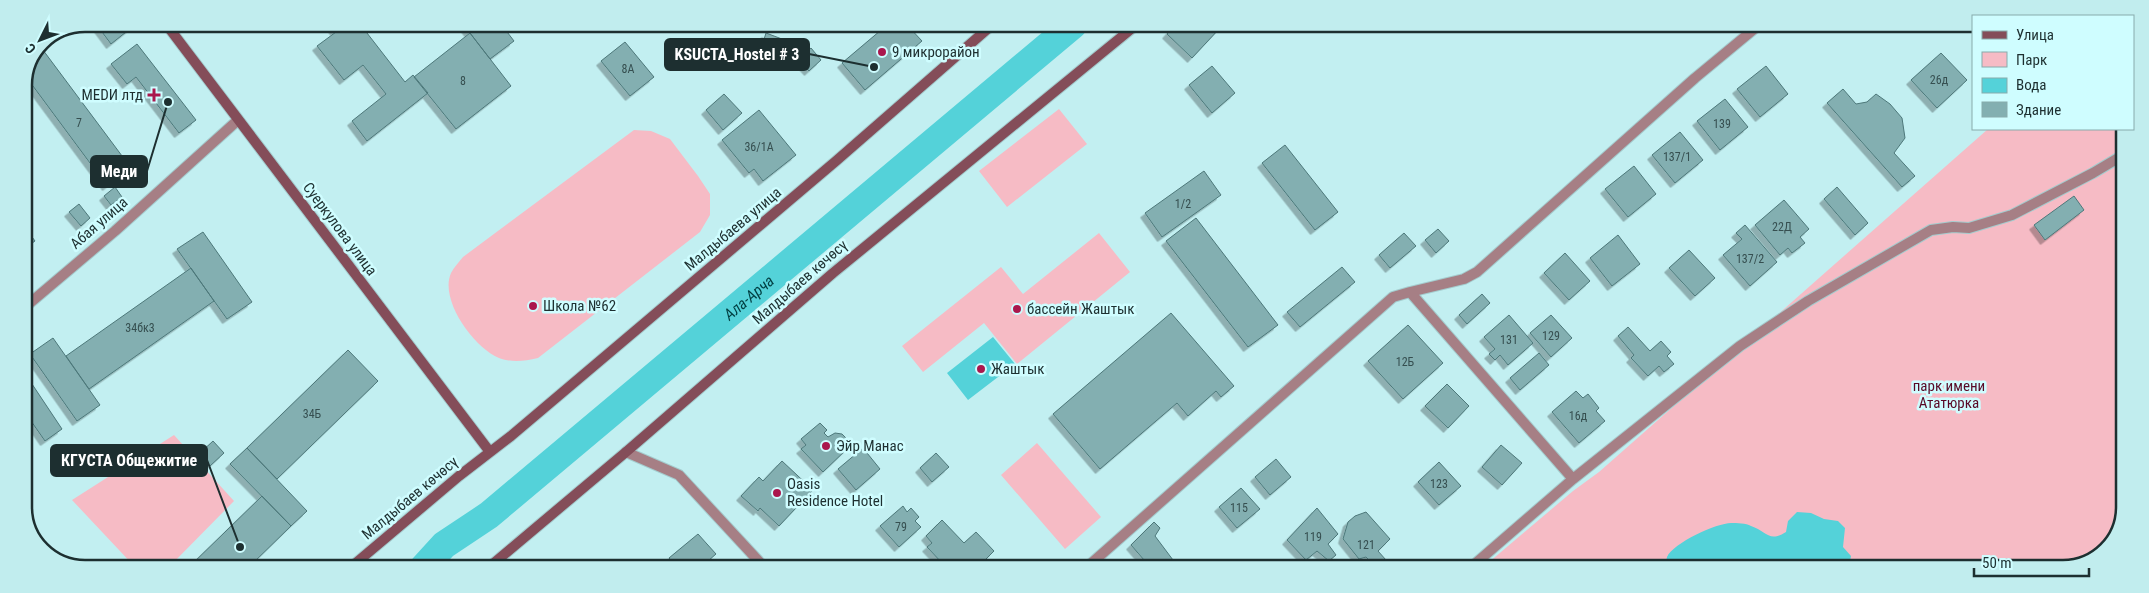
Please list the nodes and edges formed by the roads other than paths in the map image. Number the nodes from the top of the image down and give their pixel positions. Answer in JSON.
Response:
{"nodes":[{"id":1,"x":173,"y":33,"type":"edge"},
{"id":2,"x":983,"y":33,"type":"edge"},
{"id":3,"x":1126,"y":33,"type":"edge"},
{"id":4,"x":1750,"y":33,"type":"edge"},
{"id":5,"x":238,"y":120,"type":"junction"},
{"id":6,"x":2116,"y":159,"type":"edge"},
{"id":7,"x":1410,"y":292,"type":"junction"},
{"id":8,"x":33,"y":300,"type":"edge"},
{"id":9,"x":490,"y":452,"type":"junction"},
{"id":10,"x":626,"y":452,"type":"junction"},
{"id":11,"x":1573,"y":479,"type":"junction"},
{"id":12,"x":360,"y":560,"type":"edge"},
{"id":13,"x":498,"y":560,"type":"edge"},
{"id":14,"x":758,"y":560,"type":"edge"},
{"id":15,"x":1095,"y":560,"type":"edge"},
{"id":16,"x":1479,"y":560,"type":"edge"}],
"edges":[{"from":1,"to":5,"type":"street","name":"Суеркулова улица"},
{"from":2,"to":9,"type":"street","name":"Малдыбаева улица"},
{"from":3,"to":10,"type":"street","name":"Малдыбаев көчөсү"},
{"from":4,"to":7,"type":"street"},
{"from":5,"to":8,"type":"street","name":"Абая улица"},
{"from":5,"to":9,"type":"street","name":"Суеркулова улица"},
{"from":6,"to":11,"type":"street"},
{"from":7,"to":11,"type":"street"},
{"from":7,"to":15,"type":"street"},
{"from":9,"to":12,"type":"street","name":"Малдыбаев көчөсү"},
{"from":10,"to":13,"type":"street","name":"Малдыбаев көчөсү"},
{"from":10,"to":14,"type":"street"},
{"from":11,"to":16,"type":"street"}]}
